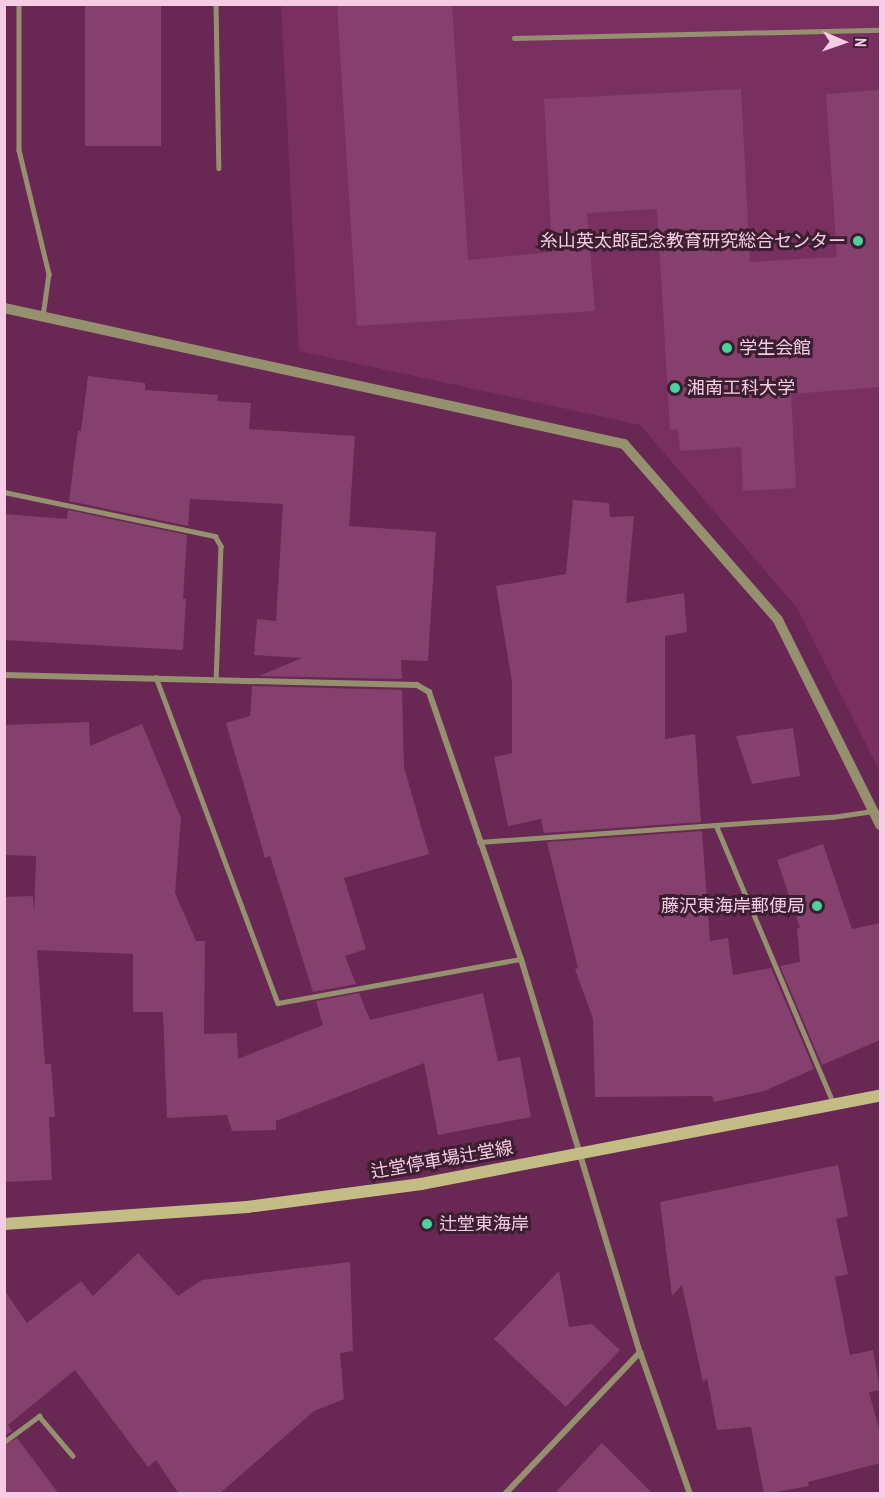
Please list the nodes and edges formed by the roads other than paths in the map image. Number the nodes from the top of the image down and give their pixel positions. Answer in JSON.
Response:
{"nodes":[{"id":1,"x":19,"y":4,"type":"edge"},
{"id":2,"x":216,"y":4,"type":"edge"},
{"id":3,"x":880,"y":30,"type":"edge"},
{"id":4,"x":514,"y":38,"type":"dead end"},
{"id":5,"x":219,"y":168,"type":"dead end"},
{"id":6,"x":4,"y":308,"type":"edge"},
{"id":7,"x":44,"y":316,"type":"junction"},
{"id":8,"x":4,"y":492,"type":"edge"},
{"id":9,"x":4,"y":675,"type":"edge"},
{"id":10,"x":156,"y":677,"type":"junction"},
{"id":11,"x":216,"y":680,"type":"junction"},
{"id":12,"x":873,"y":811,"type":"junction"},
{"id":13,"x":716,"y":825,"type":"junction"},
{"id":14,"x":880,"y":825,"type":"edge"},
{"id":15,"x":479,"y":842,"type":"junction"},
{"id":16,"x":520,"y":959,"type":"junction"},
{"id":17,"x":880,"y":1096,"type":"edge"},
{"id":18,"x":835,"y":1106,"type":"junction"},
{"id":19,"x":580,"y":1154,"type":"junction"},
{"id":20,"x":4,"y":1224,"type":"edge"},
{"id":21,"x":640,"y":1352,"type":"junction"},
{"id":22,"x":4,"y":1442,"type":"edge"},
{"id":23,"x":74,"y":1456,"type":"dead end"},
{"id":24,"x":505,"y":1494,"type":"edge"},
{"id":25,"x":690,"y":1494,"type":"edge"}],
"edges":[{"from":1,"to":7,"type":"lane"},
{"from":2,"to":5,"type":"lane"},
{"from":3,"to":4,"type":"lane"},
{"from":6,"to":7,"type":"street"},
{"from":7,"to":12,"type":"street"},
{"from":8,"to":11,"type":"lane"},
{"from":9,"to":10,"type":"street"},
{"from":10,"to":11,"type":"street"},
{"from":10,"to":16,"type":"lane"},
{"from":11,"to":15,"type":"street"},
{"from":12,"to":13,"type":"lane"},
{"from":12,"to":14,"type":"street"},
{"from":13,"to":15,"type":"lane"},
{"from":13,"to":18,"type":"lane"},
{"from":15,"to":16,"type":"street"},
{"from":16,"to":19,"type":"street"},
{"from":17,"to":18,"type":"main road","name":"辻堂停車場辻堂線"},
{"from":18,"to":19,"type":"main road","name":"辻堂停車場辻堂線"},
{"from":19,"to":20,"type":"main road","name":"辻堂停車場辻堂線"},
{"from":19,"to":21,"type":"street"},
{"from":21,"to":24,"type":"street"},
{"from":21,"to":25,"type":"street"},
{"from":22,"to":23,"type":"lane"}]}
